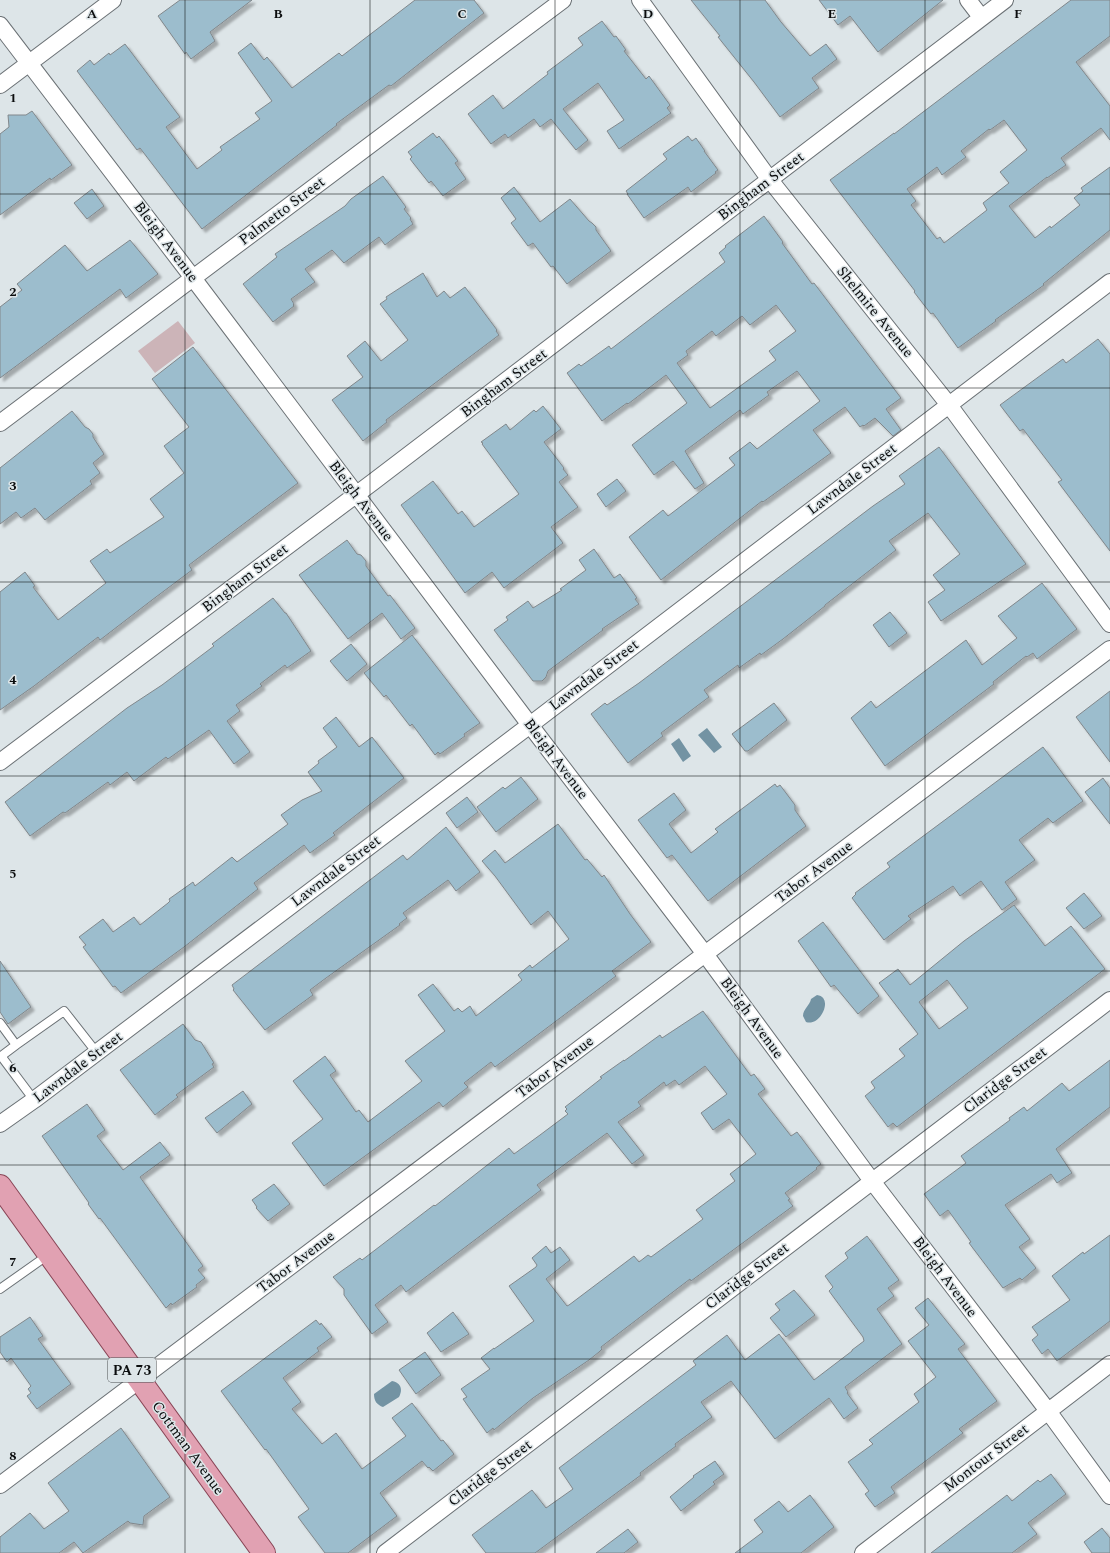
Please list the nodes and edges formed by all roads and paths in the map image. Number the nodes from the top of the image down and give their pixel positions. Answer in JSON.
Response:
{"nodes":[{"id":1,"x":113,"y":0,"type":"edge"},
{"id":2,"x":563,"y":0,"type":"edge"},
{"id":3,"x":640,"y":0,"type":"edge"},
{"id":4,"x":968,"y":0,"type":"edge"},
{"id":5,"x":1005,"y":0,"type":"edge"},
{"id":6,"x":981,"y":17,"type":"junction"},
{"id":7,"x":0,"y":25,"type":"edge"},
{"id":8,"x":28,"y":63,"type":"junction"},
{"id":9,"x":0,"y":85,"type":"edge"},
{"id":10,"x":770,"y":180,"type":"junction"},
{"id":11,"x":193,"y":278,"type":"junction"},
{"id":12,"x":1110,"y":282,"type":"edge"},
{"id":13,"x":949,"y":405,"type":"junction"},
{"id":14,"x":0,"y":423,"type":"edge"},
{"id":15,"x":356,"y":495,"type":"junction"},
{"id":16,"x":1110,"y":624,"type":"edge"},
{"id":17,"x":1110,"y":649,"type":"edge"},
{"id":18,"x":530,"y":725,"type":"junction"},
{"id":19,"x":0,"y":762,"type":"edge"},
{"id":20,"x":704,"y":954,"type":"junction"},
{"id":21,"x":1110,"y":1000,"type":"edge"},
{"id":22,"x":0,"y":1023,"type":"edge"},
{"id":23,"x":16,"y":1045,"type":"junction"},
{"id":24,"x":96,"y":1053,"type":"junction"},
{"id":25,"x":1,"y":1056,"type":"edge"},
{"id":26,"x":34,"y":1100,"type":"junction"},
{"id":27,"x":0,"y":1124,"type":"edge"},
{"id":28,"x":872,"y":1181,"type":"junction"},
{"id":29,"x":0,"y":1186,"type":"edge"},
{"id":30,"x":48,"y":1254,"type":"junction"},
{"id":31,"x":0,"y":1289,"type":"edge"},
{"id":32,"x":1110,"y":1364,"type":"edge"},
{"id":33,"x":139,"y":1380,"type":"junction"},
{"id":34,"x":1048,"y":1411,"type":"junction"},
{"id":35,"x":0,"y":1486,"type":"edge"},
{"id":36,"x":1110,"y":1496,"type":"edge"},
{"id":37,"x":264,"y":1553,"type":"edge"},
{"id":38,"x":385,"y":1553,"type":"edge"},
{"id":39,"x":863,"y":1553,"type":"edge"}],
"edges":[{"from":1,"to":8,"type":"street"},
{"from":2,"to":11,"type":"street","name":"Palmetto Street"},
{"from":3,"to":10,"type":"street","name":"Shelmire Avenue"},
{"from":4,"to":6,"type":"street"},
{"from":5,"to":6,"type":"street","name":"Bingham Street"},
{"from":6,"to":10,"type":"street","name":"Bingham Street"},
{"from":7,"to":8,"type":"street","name":"Bleigh Avenue"},
{"from":8,"to":9,"type":"street"},
{"from":8,"to":11,"type":"street","name":"Bleigh Avenue"},
{"from":10,"to":13,"type":"street","name":"Shelmire Avenue"},
{"from":10,"to":15,"type":"street","name":"Bingham Street"},
{"from":11,"to":14,"type":"street","name":"Palmetto Street"},
{"from":11,"to":15,"type":"street","name":"Bleigh Avenue"},
{"from":12,"to":13,"type":"street","name":"Lawndale Street"},
{"from":13,"to":16,"type":"street","name":"Shelmire Avenue"},
{"from":13,"to":18,"type":"street","name":"Lawndale Street"},
{"from":15,"to":18,"type":"street","name":"Bleigh Avenue"},
{"from":15,"to":19,"type":"street","name":"Bingham Street"},
{"from":17,"to":20,"type":"street","name":"Tabor Avenue"},
{"from":18,"to":20,"type":"street","name":"Bleigh Avenue"},
{"from":18,"to":24,"type":"street","name":"Lawndale Street"},
{"from":20,"to":28,"type":"street","name":"Bleigh Avenue"},
{"from":20,"to":33,"type":"street","name":"Tabor Avenue"},
{"from":21,"to":28,"type":"street","name":"Claridge Street"},
{"from":22,"to":23,"type":"lane"},
{"from":23,"to":24,"type":"lane"},
{"from":23,"to":25,"type":"lane"},
{"from":24,"to":26,"type":"street","name":"Lawndale Street"},
{"from":25,"to":26,"type":"lane"},
{"from":26,"to":27,"type":"street","name":"Lawndale Street"},
{"from":28,"to":34,"type":"street","name":"Bleigh Avenue"},
{"from":28,"to":38,"type":"street","name":"Claridge Street"},
{"from":29,"to":30,"type":"main road","name":"Cottman Avenue","number":"PA 73"},
{"from":30,"to":31,"type":"lane"},
{"from":30,"to":33,"type":"main road","name":"Cottman Avenue","number":"PA 73"},
{"from":32,"to":34,"type":"street","name":"Montour Street"},
{"from":33,"to":35,"type":"street","name":"Tabor Avenue"},
{"from":33,"to":37,"type":"main road","name":"Cottman Avenue","number":"PA 73"},
{"from":34,"to":36,"type":"street","name":"Bleigh Avenue"},
{"from":34,"to":39,"type":"street","name":"Montour Street"}]}
